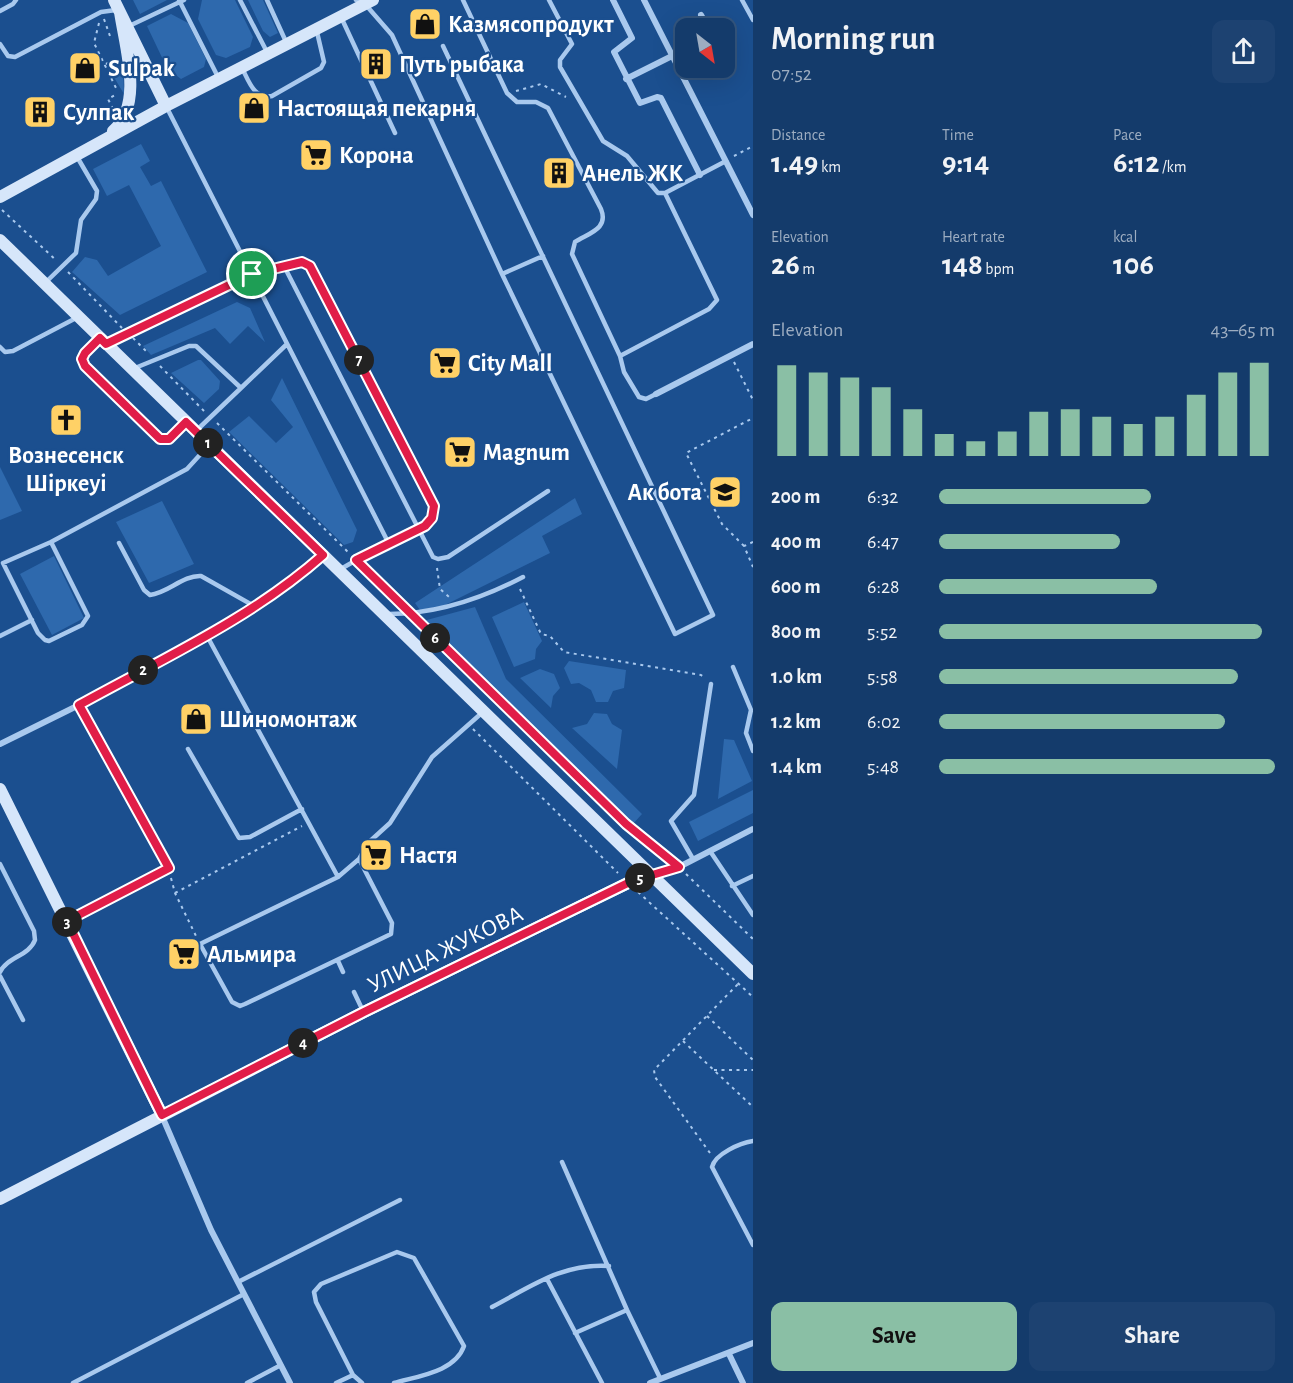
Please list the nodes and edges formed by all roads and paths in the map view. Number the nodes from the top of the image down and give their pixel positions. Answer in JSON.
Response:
{"nodes":[{"id":1,"x":16,"y":0,"type":"edge"},
{"id":2,"x":240,"y":0,"type":"edge"},
{"id":3,"x":267,"y":0,"type":"edge"},
{"id":4,"x":463,"y":0,"type":"edge"},
{"id":5,"x":549,"y":0,"type":"edge"},
{"id":6,"x":613,"y":0,"type":"edge"},
{"id":7,"x":644,"y":0,"type":"edge"},
{"id":8,"x":742,"y":0,"type":"edge"},
{"id":9,"x":181,"y":1,"type":"edge"},
{"id":10,"x":365,"y":2,"type":"edge"},
{"id":11,"x":118,"y":7,"type":"edge"},
{"id":12,"x":0,"y":11,"type":"edge"},
{"id":13,"x":101,"y":12,"type":"junction"},
{"id":14,"x":701,"y":15,"type":"dead end"},
{"id":15,"x":340,"y":17,"type":"junction"},
{"id":16,"x":703,"y":18,"type":"edge"},
{"id":17,"x":753,"y":20,"type":"edge"},
{"id":18,"x":128,"y":27,"type":"junction"},
{"id":19,"x":316,"y":29,"type":"junction"},
{"id":20,"x":0,"y":44,"type":"edge"},
{"id":21,"x":287,"y":44,"type":"junction"},
{"id":22,"x":115,"y":46,"type":"dead end"},
{"id":23,"x":443,"y":46,"type":"dead end"},
{"id":24,"x":268,"y":54,"type":"junction"},
{"id":25,"x":675,"y":54,"type":"edge"},
{"id":26,"x":120,"y":56,"type":"dead end"},
{"id":27,"x":672,"y":56,"type":"junction"},
{"id":28,"x":105,"y":64,"type":"junction"},
{"id":29,"x":242,"y":68,"type":"junction"},
{"id":30,"x":219,"y":79,"type":"junction"},
{"id":31,"x":626,"y":79,"type":"junction"},
{"id":32,"x":507,"y":93,"type":"junction"},
{"id":33,"x":580,"y":103,"type":"junction"},
{"id":34,"x":166,"y":105,"type":"junction"},
{"id":35,"x":116,"y":114,"type":"dead end"},
{"id":36,"x":395,"y":134,"type":"dead end"},
{"id":37,"x":94,"y":145,"type":"junction"},
{"id":38,"x":753,"y":146,"type":"edge"},
{"id":39,"x":76,"y":155,"type":"junction"},
{"id":40,"x":726,"y":161,"type":"junction"},
{"id":41,"x":700,"y":175,"type":"junction"},
{"id":42,"x":665,"y":194,"type":"junction"},
{"id":43,"x":0,"y":197,"type":"edge"},
{"id":44,"x":0,"y":207,"type":"edge"},
{"id":45,"x":753,"y":214,"type":"edge"},
{"id":46,"x":0,"y":240,"type":"edge"},
{"id":47,"x":543,"y":256,"type":"junction"},
{"id":48,"x":62,"y":266,"type":"junction"},
{"id":49,"x":284,"y":266,"type":"junction"},
{"id":50,"x":252,"y":274,"type":"junction"},
{"id":51,"x":502,"y":274,"type":"junction"},
{"id":52,"x":45,"y":283,"type":"junction"},
{"id":53,"x":78,"y":317,"type":"junction"},
{"id":54,"x":128,"y":333,"type":"junction"},
{"id":55,"x":103,"y":341,"type":"junction"},
{"id":56,"x":287,"y":344,"type":"junction"},
{"id":57,"x":753,"y":344,"type":"edge"},
{"id":58,"x":0,"y":347,"type":"edge"},
{"id":59,"x":620,"y":356,"type":"junction"},
{"id":60,"x":730,"y":356,"type":"junction"},
{"id":61,"x":154,"y":359,"type":"junction"},
{"id":62,"x":133,"y":370,"type":"junction"},
{"id":63,"x":241,"y":388,"type":"junction"},
{"id":64,"x":656,"y":394,"type":"joint"},
{"id":65,"x":753,"y":400,"type":"edge"},
{"id":66,"x":211,"y":418,"type":"junction"},
{"id":67,"x":753,"y":418,"type":"edge"},
{"id":68,"x":186,"y":422,"type":"junction"},
{"id":69,"x":196,"y":431,"type":"junction"},
{"id":70,"x":210,"y":444,"type":"junction"},
{"id":71,"x":548,"y":490,"type":"dead end"},
{"id":72,"x":418,"y":529,"type":"junction"},
{"id":73,"x":51,"y":542,"type":"junction"},
{"id":74,"x":388,"y":542,"type":"junction"},
{"id":75,"x":753,"y":542,"type":"edge"},
{"id":76,"x":119,"y":543,"type":"dead end"},
{"id":77,"x":744,"y":546,"type":"junction"},
{"id":78,"x":323,"y":555,"type":"junction"},
{"id":79,"x":438,"y":559,"type":"junction"},
{"id":80,"x":356,"y":560,"type":"junction"},
{"id":81,"x":753,"y":567,"type":"edge"},
{"id":82,"x":339,"y":571,"type":"junction"},
{"id":83,"x":524,"y":578,"type":"dead end"},
{"id":84,"x":516,"y":581,"type":"junction"},
{"id":85,"x":466,"y":602,"type":"junction"},
{"id":86,"x":256,"y":607,"type":"junction"},
{"id":87,"x":385,"y":614,"type":"junction"},
{"id":88,"x":411,"y":614,"type":"junction"},
{"id":89,"x":32,"y":620,"type":"junction"},
{"id":90,"x":206,"y":634,"type":"junction"},
{"id":91,"x":0,"y":636,"type":"edge"},
{"id":92,"x":733,"y":667,"type":"dead end"},
{"id":93,"x":711,"y":684,"type":"joint"},
{"id":94,"x":79,"y":705,"type":"junction"},
{"id":95,"x":485,"y":711,"type":"junction"},
{"id":96,"x":469,"y":725,"type":"junction"},
{"id":97,"x":0,"y":744,"type":"edge"},
{"id":98,"x":188,"y":749,"type":"dead end"},
{"id":99,"x":753,"y":751,"type":"edge"},
{"id":100,"x":0,"y":789,"type":"edge"},
{"id":101,"x":302,"y":809,"type":"junction"},
{"id":102,"x":310,"y":822,"type":"junction"},
{"id":103,"x":753,"y":829,"type":"edge"},
{"id":104,"x":710,"y":851,"type":"junction"},
{"id":105,"x":359,"y":859,"type":"junction"},
{"id":106,"x":693,"y":859,"type":"junction"},
{"id":107,"x":0,"y":864,"type":"edge"},
{"id":108,"x":679,"y":867,"type":"junction"},
{"id":109,"x":169,"y":868,"type":"junction"},
{"id":110,"x":650,"y":875,"type":"junction"},
{"id":111,"x":753,"y":876,"type":"edge"},
{"id":112,"x":338,"y":877,"type":"junction"},
{"id":113,"x":628,"y":883,"type":"junction"},
{"id":114,"x":732,"y":886,"type":"junction"},
{"id":115,"x":175,"y":893,"type":"junction"},
{"id":116,"x":753,"y":915,"type":"edge"},
{"id":117,"x":67,"y":921,"type":"junction"},
{"id":118,"x":753,"y":939,"type":"edge"},
{"id":119,"x":200,"y":944,"type":"junction"},
{"id":120,"x":338,"y":961,"type":"junction"},
{"id":121,"x":0,"y":972,"type":"edge"},
{"id":122,"x":344,"y":972,"type":"dead end"},
{"id":123,"x":753,"y":974,"type":"edge"},
{"id":124,"x":0,"y":976,"type":"edge"},
{"id":125,"x":739,"y":983,"type":"junction"},
{"id":126,"x":354,"y":992,"type":"dead end"},
{"id":127,"x":753,"y":997,"type":"edge"},
{"id":128,"x":364,"y":1012,"type":"junction"},
{"id":129,"x":707,"y":1016,"type":"junction"},
{"id":130,"x":23,"y":1020,"type":"dead end"},
{"id":131,"x":683,"y":1041,"type":"junction"},
{"id":132,"x":753,"y":1060,"type":"edge"},
{"id":133,"x":713,"y":1070,"type":"junction"},
{"id":134,"x":753,"y":1070,"type":"edge"},
{"id":135,"x":753,"y":1107,"type":"edge"},
{"id":136,"x":162,"y":1115,"type":"junction"},
{"id":137,"x":753,"y":1141,"type":"edge"},
{"id":138,"x":715,"y":1160,"type":"junction"},
{"id":139,"x":562,"y":1162,"type":"dead end"},
{"id":140,"x":0,"y":1198,"type":"edge"},
{"id":141,"x":400,"y":1200,"type":"dead end"},
{"id":142,"x":753,"y":1245,"type":"edge"},
{"id":143,"x":609,"y":1266,"type":"junction"},
{"id":144,"x":547,"y":1279,"type":"junction"},
{"id":145,"x":238,"y":1282,"type":"junction"},
{"id":146,"x":244,"y":1294,"type":"junction"},
{"id":147,"x":492,"y":1307,"type":"dead end"},
{"id":148,"x":627,"y":1310,"type":"junction"},
{"id":149,"x":575,"y":1334,"type":"junction"},
{"id":150,"x":753,"y":1343,"type":"edge"},
{"id":151,"x":729,"y":1354,"type":"junction"},
{"id":152,"x":281,"y":1365,"type":"junction"},
{"id":153,"x":352,"y":1375,"type":"junction"},
{"id":154,"x":660,"y":1378,"type":"junction"},
{"id":155,"x":73,"y":1383,"type":"edge"},
{"id":156,"x":247,"y":1383,"type":"edge"},
{"id":157,"x":290,"y":1383,"type":"edge"},
{"id":158,"x":336,"y":1383,"type":"edge"},
{"id":159,"x":362,"y":1383,"type":"edge"},
{"id":160,"x":394,"y":1383,"type":"edge"},
{"id":161,"x":602,"y":1383,"type":"edge"},
{"id":162,"x":650,"y":1383,"type":"edge"},
{"id":163,"x":743,"y":1383,"type":"edge"}],
"edges":[{"from":1,"to":12,"type":"lane"},
{"from":2,"to":24,"type":"lane"},
{"from":3,"to":21,"type":"lane"},
{"from":4,"to":32,"type":"lane"},
{"from":5,"to":33,"type":"lane"},
{"from":6,"to":31,"type":"street"},
{"from":7,"to":27,"type":"street"},
{"from":8,"to":17,"type":"lane"},
{"from":9,"to":18,"type":"lane"},
{"from":9,"to":30,"type":"lane"},
{"from":10,"to":15,"type":"main road"},
{"from":10,"to":51,"type":"lane"},
{"from":11,"to":13,"type":"lane"},
{"from":11,"to":18,"type":"main road"},
{"from":11,"to":37,"type":"main road"},
{"from":13,"to":20,"type":"lane"},
{"from":13,"to":22,"type":"path"},
{"from":13,"to":28,"type":"path"},
{"from":14,"to":16,"type":"street"},
{"from":15,"to":19,"type":"main road"},
{"from":15,"to":36,"type":"lane"},
{"from":18,"to":34,"type":"main road"},
{"from":19,"to":21,"type":"main road"},
{"from":19,"to":29,"type":"lane"},
{"from":21,"to":24,"type":"main road"},
{"from":23,"to":47,"type":"lane"},
{"from":24,"to":29,"type":"main road"},
{"from":25,"to":27,"type":"street"},
{"from":26,"to":28,"type":"path"},
{"from":27,"to":31,"type":"street"},
{"from":27,"to":40,"type":"street"},
{"from":28,"to":35,"type":"path"},
{"from":29,"to":30,"type":"main road"},
{"from":30,"to":34,"type":"main road"},
{"from":31,"to":41,"type":"street"},
{"from":32,"to":33,"type":"path"},
{"from":32,"to":59,"type":"lane"},
{"from":33,"to":42,"type":"lane"},
{"from":34,"to":37,"type":"main road"},
{"from":34,"to":50,"type":"lane"},
{"from":37,"to":39,"type":"main road"},
{"from":38,"to":40,"type":"path"},
{"from":39,"to":43,"type":"main road"},
{"from":39,"to":48,"type":"lane"},
{"from":40,"to":41,"type":"lane"},
{"from":40,"to":45,"type":"street"},
{"from":41,"to":42,"type":"lane"},
{"from":42,"to":59,"type":"lane"},
{"from":44,"to":48,"type":"path"},
{"from":46,"to":52,"type":"main road"},
{"from":47,"to":51,"type":"lane"},
{"from":47,"to":51,"type":"lane"},
{"from":48,"to":52,"type":"lane"},
{"from":48,"to":54,"type":"path"},
{"from":49,"to":50,"type":"lane"},
{"from":49,"to":72,"type":"lane"},
{"from":49,"to":72,"type":"lane"},
{"from":50,"to":54,"type":"lane"},
{"from":50,"to":56,"type":"lane"},
{"from":52,"to":53,"type":"main road"},
{"from":53,"to":55,"type":"main road"},
{"from":53,"to":58,"type":"lane"},
{"from":54,"to":55,"type":"lane"},
{"from":54,"to":61,"type":"path"},
{"from":55,"to":62,"type":"main road"},
{"from":55,"to":68,"type":"lane"},
{"from":56,"to":63,"type":"lane"},
{"from":56,"to":74,"type":"lane"},
{"from":57,"to":60,"type":"street"},
{"from":59,"to":64,"type":"lane"},
{"from":60,"to":64,"type":"street"},
{"from":60,"to":65,"type":"path"},
{"from":61,"to":62,"type":"lane"},
{"from":61,"to":63,"type":"lane"},
{"from":61,"to":66,"type":"path"},
{"from":62,"to":68,"type":"main road"},
{"from":63,"to":66,"type":"lane"},
{"from":66,"to":69,"type":"lane"},
{"from":66,"to":80,"type":"path"},
{"from":67,"to":77,"type":"path"},
{"from":68,"to":69,"type":"main road"},
{"from":69,"to":70,"type":"main road"},
{"from":70,"to":73,"type":"lane"},
{"from":70,"to":78,"type":"main road"},
{"from":71,"to":79,"type":"lane"},
{"from":72,"to":74,"type":"lane"},
{"from":72,"to":79,"type":"lane"},
{"from":73,"to":89,"type":"lane"},
{"from":73,"to":89,"type":"lane"},
{"from":74,"to":80,"type":"lane"},
{"from":75,"to":77,"type":"path"},
{"from":76,"to":86,"type":"lane"},
{"from":77,"to":81,"type":"path"},
{"from":78,"to":82,"type":"main road"},
{"from":78,"to":86,"type":"street"},
{"from":79,"to":85,"type":"path"},
{"from":80,"to":82,"type":"lane"},
{"from":80,"to":88,"type":"path"},
{"from":82,"to":87,"type":"main road"},
{"from":83,"to":84,"type":"lane"},
{"from":84,"to":85,"type":"lane"},
{"from":84,"to":93,"type":"path"},
{"from":85,"to":88,"type":"lane"},
{"from":86,"to":90,"type":"street"},
{"from":87,"to":88,"type":"lane"},
{"from":87,"to":95,"type":"main road"},
{"from":88,"to":108,"type":"path"},
{"from":89,"to":91,"type":"lane"},
{"from":90,"to":94,"type":"street"},
{"from":90,"to":101,"type":"lane"},
{"from":92,"to":99,"type":"lane"},
{"from":93,"to":106,"type":"lane"},
{"from":94,"to":97,"type":"street"},
{"from":94,"to":109,"type":"lane"},
{"from":95,"to":96,"type":"lane"},
{"from":95,"to":110,"type":"main road"},
{"from":96,"to":105,"type":"lane"},
{"from":96,"to":113,"type":"path"},
{"from":98,"to":101,"type":"lane"},
{"from":100,"to":117,"type":"main road"},
{"from":101,"to":102,"type":"lane"},
{"from":102,"to":112,"type":"lane"},
{"from":102,"to":115,"type":"path"},
{"from":103,"to":104,"type":"street","name":"УЛИЦА ЖУКОВА"},
{"from":104,"to":106,"type":"street","name":"УЛИЦА ЖУКОВА"},
{"from":104,"to":114,"type":"lane"},
{"from":105,"to":112,"type":"lane"},
{"from":105,"to":120,"type":"lane"},
{"from":106,"to":108,"type":"street","name":"УЛИЦА ЖУКОВА"},
{"from":107,"to":121,"type":"lane"},
{"from":108,"to":110,"type":"street","name":"УЛИЦА ЖУКОВА"},
{"from":108,"to":118,"type":"path"},
{"from":109,"to":115,"type":"path"},
{"from":109,"to":117,"type":"lane"},
{"from":110,"to":113,"type":"main road","name":"УЛИЦА ЖУКОВА"},
{"from":110,"to":123,"type":"main road"},
{"from":111,"to":114,"type":"lane"},
{"from":112,"to":119,"type":"lane"},
{"from":113,"to":125,"type":"path"},
{"from":113,"to":128,"type":"main road","name":"УЛИЦА ЖУКОВА"},
{"from":114,"to":116,"type":"lane"},
{"from":115,"to":119,"type":"path"},
{"from":117,"to":136,"type":"main road"},
{"from":119,"to":120,"type":"lane"},
{"from":120,"to":122,"type":"lane"},
{"from":124,"to":130,"type":"lane"},
{"from":125,"to":127,"type":"path"},
{"from":125,"to":129,"type":"path"},
{"from":126,"to":128,"type":"lane"},
{"from":128,"to":136,"type":"main road","name":"УЛИЦА ЖУКОВА"},
{"from":129,"to":131,"type":"path"},
{"from":129,"to":132,"type":"path"},
{"from":131,"to":133,"type":"path"},
{"from":131,"to":138,"type":"path"},
{"from":133,"to":134,"type":"path"},
{"from":133,"to":135,"type":"path"},
{"from":136,"to":140,"type":"main road","name":"УЛИЦА ЖУКОВА"},
{"from":136,"to":145,"type":"street"},
{"from":137,"to":138,"type":"lane"},
{"from":138,"to":142,"type":"lane"},
{"from":139,"to":143,"type":"lane"},
{"from":141,"to":145,"type":"lane"},
{"from":143,"to":144,"type":"lane"},
{"from":143,"to":148,"type":"lane"},
{"from":144,"to":147,"type":"lane"},
{"from":144,"to":149,"type":"lane"},
{"from":145,"to":146,"type":"street"},
{"from":146,"to":152,"type":"street"},
{"from":146,"to":155,"type":"lane"},
{"from":148,"to":149,"type":"lane"},
{"from":148,"to":154,"type":"lane"},
{"from":149,"to":161,"type":"lane"},
{"from":150,"to":151,"type":"street"},
{"from":151,"to":154,"type":"street"},
{"from":151,"to":163,"type":"street"},
{"from":152,"to":156,"type":"lane"},
{"from":152,"to":157,"type":"street"},
{"from":153,"to":158,"type":"lane"},
{"from":153,"to":159,"type":"lane"},
{"from":153,"to":160,"type":"lane"},
{"from":154,"to":162,"type":"street"}]}
